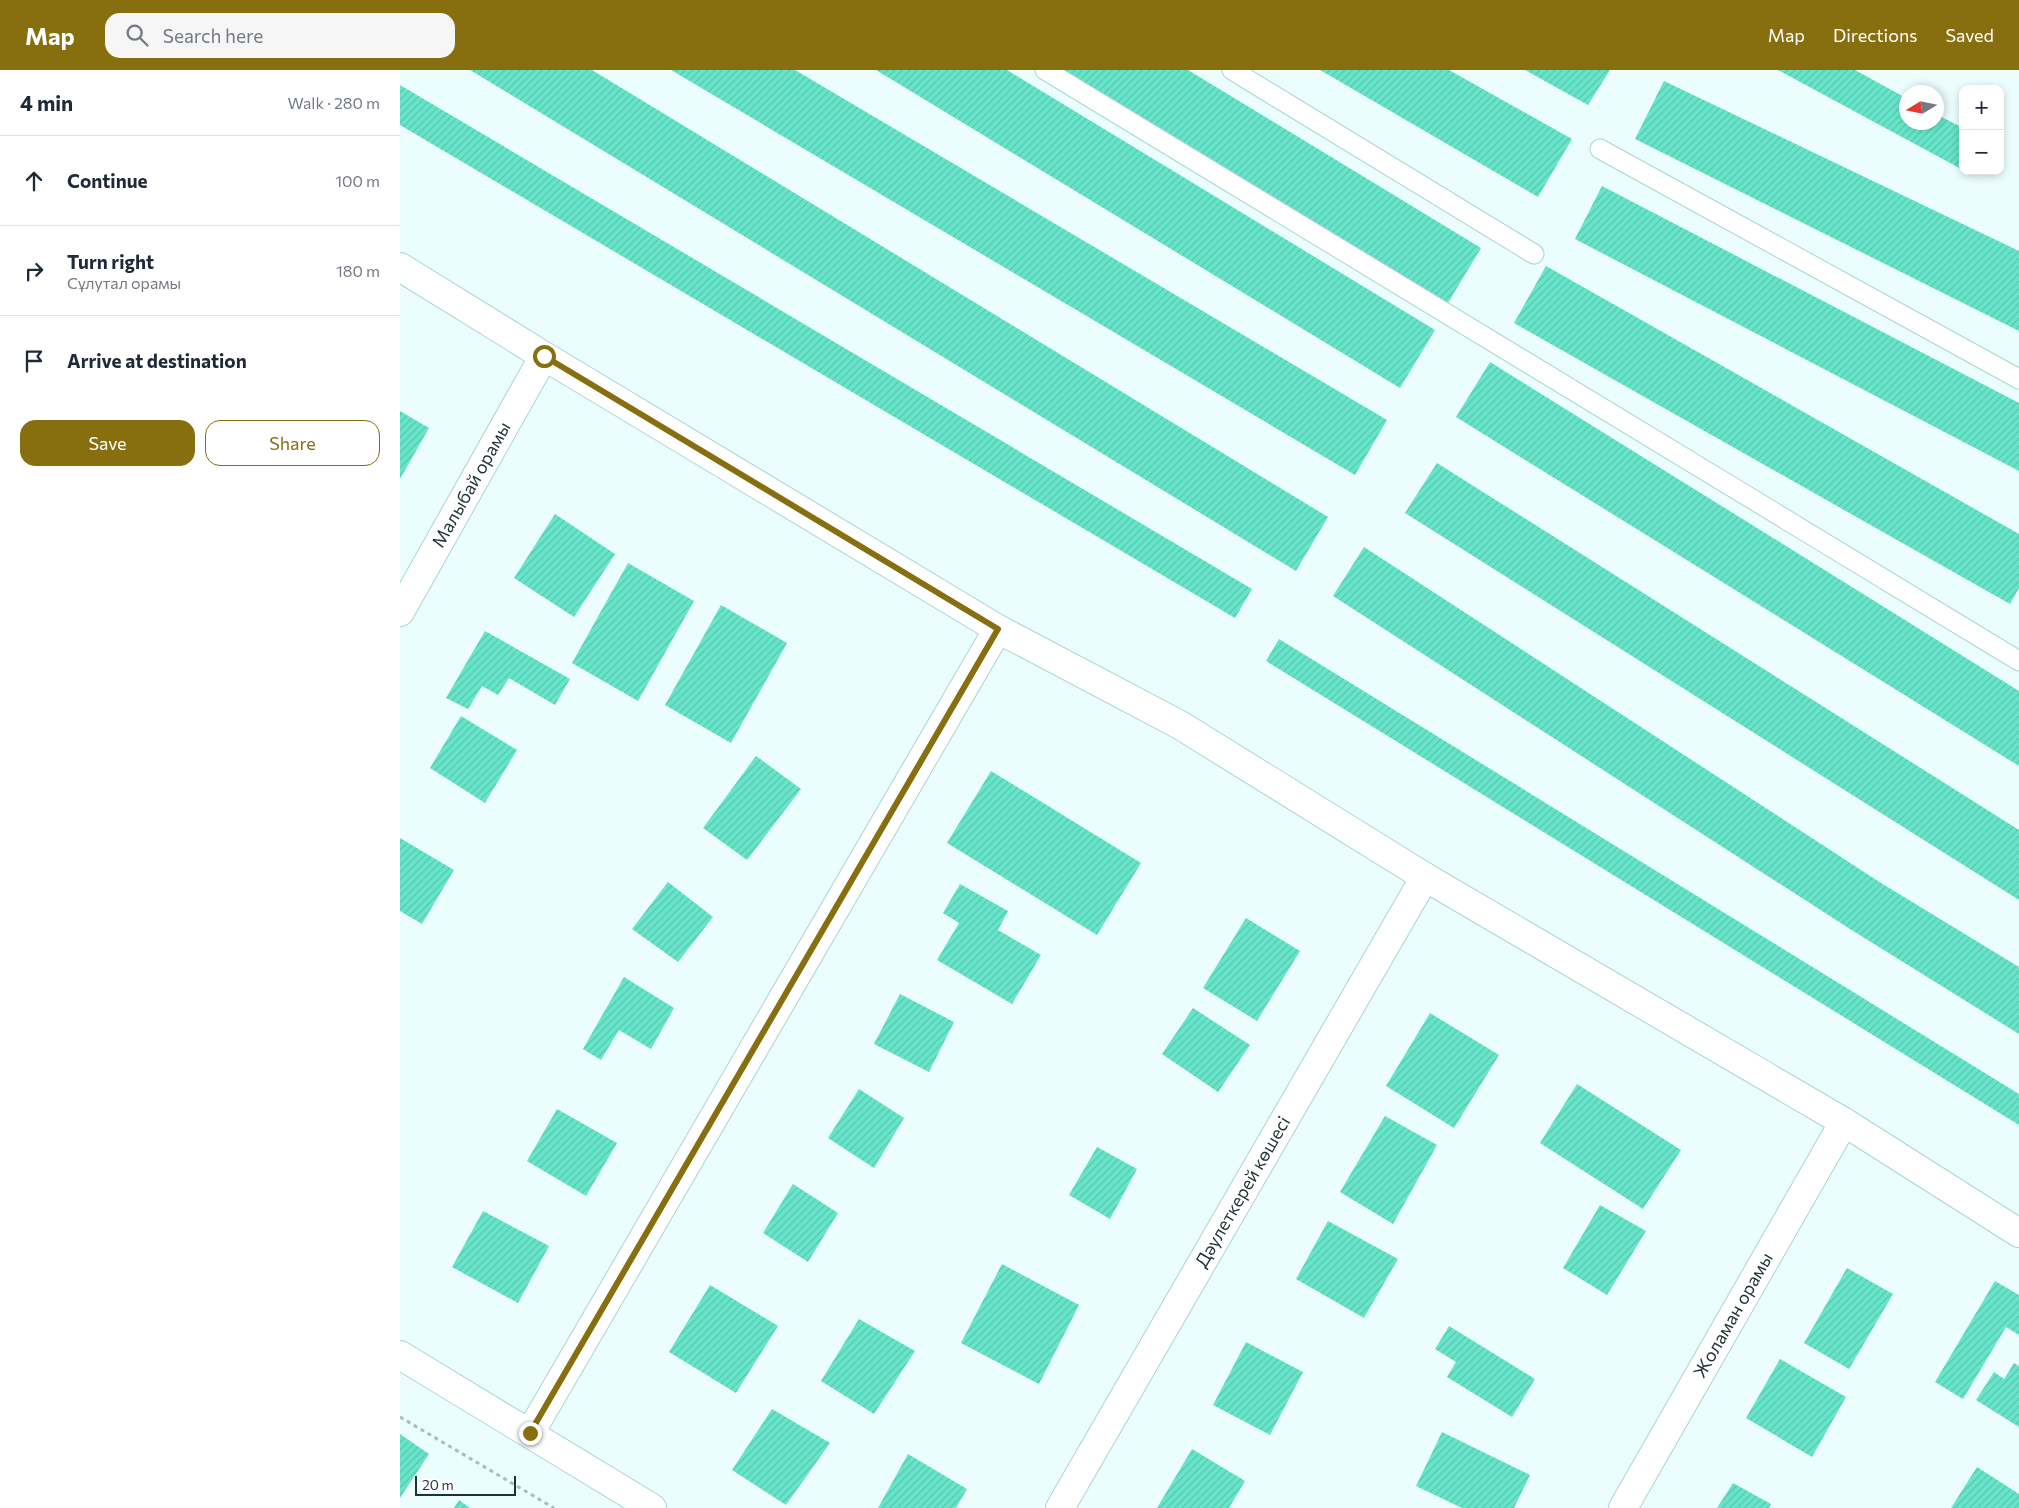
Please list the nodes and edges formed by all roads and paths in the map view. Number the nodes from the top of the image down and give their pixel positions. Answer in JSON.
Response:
{"nodes":[{"id":1,"x":1045,"y":70,"type":"edge"},
{"id":2,"x":1232,"y":70,"type":"edge"},
{"id":3,"x":1600,"y":149,"type":"dead end"},
{"id":4,"x":1534,"y":254,"type":"dead end"},
{"id":5,"x":400,"y":267,"type":"edge"},
{"id":6,"x":544,"y":356,"type":"junction"},
{"id":7,"x":2019,"y":379,"type":"edge"},
{"id":8,"x":400,"y":612,"type":"edge"},
{"id":9,"x":998,"y":629,"type":"junction"},
{"id":10,"x":2019,"y":662,"type":"edge"},
{"id":11,"x":1426,"y":877,"type":"junction"},
{"id":12,"x":1844,"y":1122,"type":"junction"},
{"id":13,"x":2019,"y":1233,"type":"edge"},
{"id":14,"x":400,"y":1355,"type":"edge"},
{"id":15,"x":400,"y":1417,"type":"edge"},
{"id":16,"x":530,"y":1433,"type":"junction"},
{"id":17,"x":554,"y":1508,"type":"edge"},
{"id":18,"x":652,"y":1508,"type":"edge"},
{"id":19,"x":1060,"y":1508,"type":"edge"},
{"id":20,"x":1623,"y":1508,"type":"edge"}],
"edges":[{"from":1,"to":10,"type":"lane"},
{"from":2,"to":4,"type":"lane"},
{"from":3,"to":7,"type":"lane"},
{"from":5,"to":6,"type":"street"},
{"from":6,"to":8,"type":"street","name":"Малыбай орамы"},
{"from":6,"to":9,"type":"street"},
{"from":9,"to":11,"type":"street"},
{"from":9,"to":16,"type":"street"},
{"from":11,"to":12,"type":"street"},
{"from":11,"to":19,"type":"street","name":"Дәулеткерей көшесі"},
{"from":12,"to":13,"type":"street"},
{"from":12,"to":20,"type":"street","name":"Жоламан орамы"},
{"from":14,"to":16,"type":"street"},
{"from":15,"to":17,"type":"path"},
{"from":16,"to":18,"type":"street"}]}
